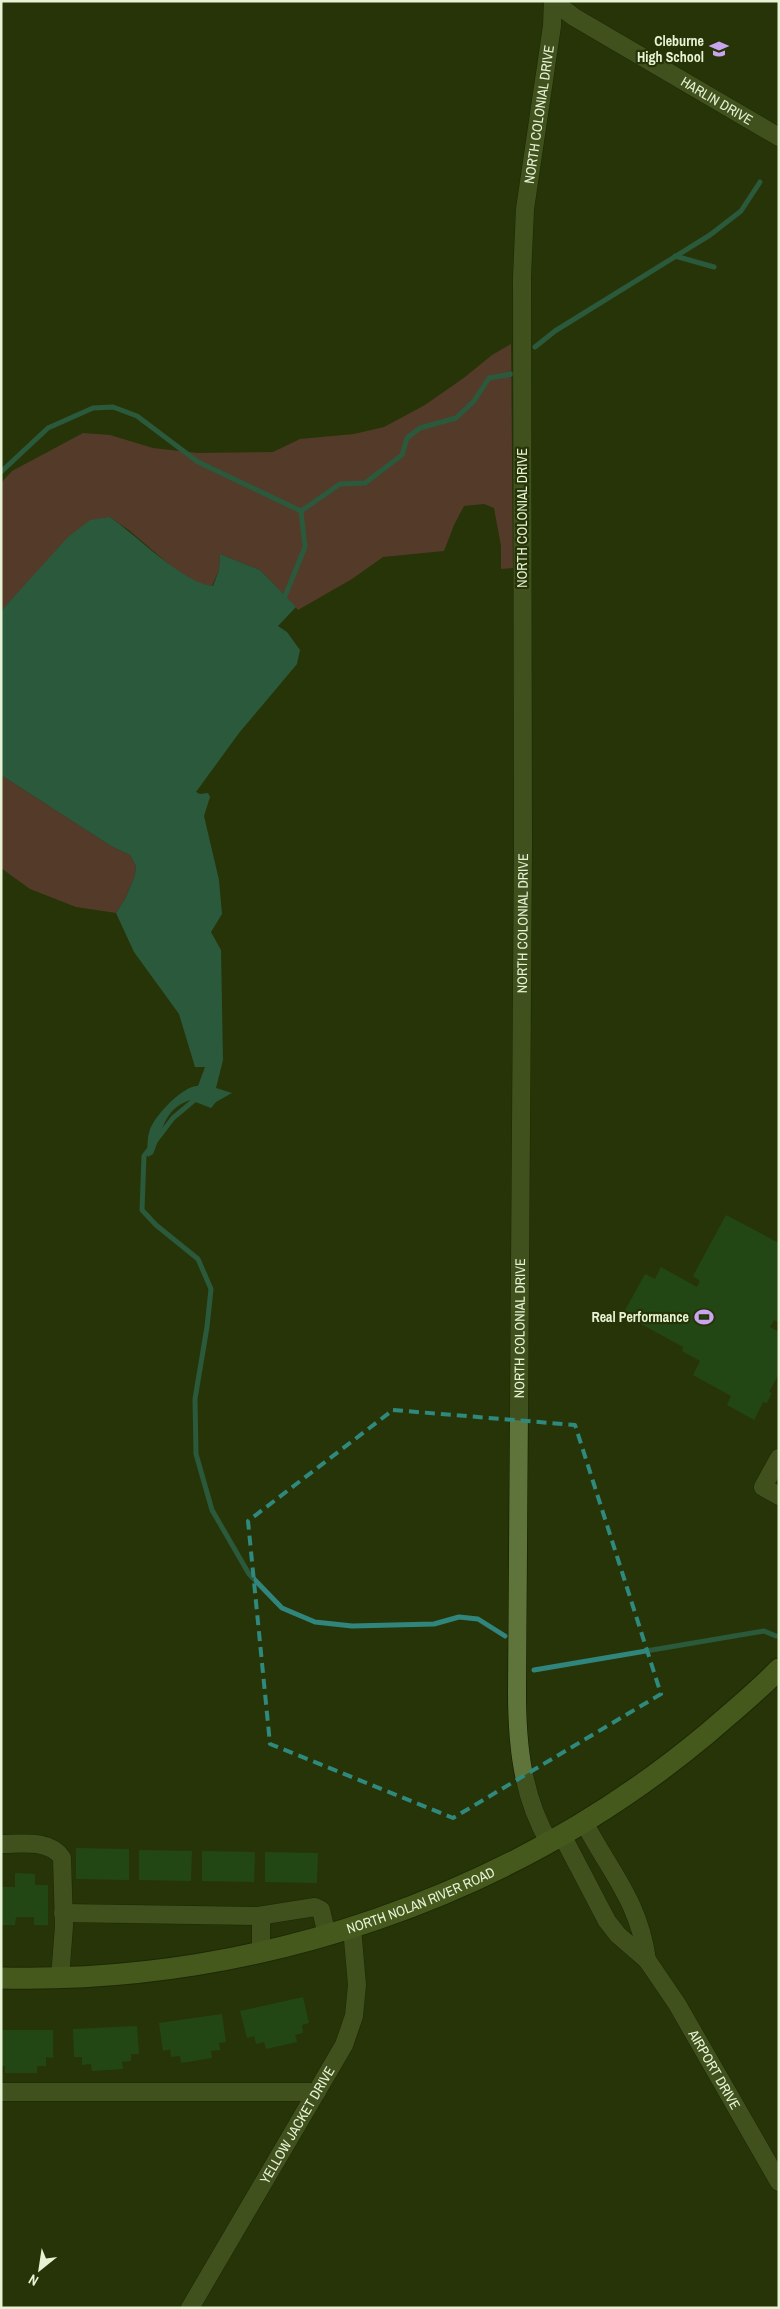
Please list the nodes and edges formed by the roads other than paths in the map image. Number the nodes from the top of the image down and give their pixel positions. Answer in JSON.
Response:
{"nodes":[{"id":1,"x":553,"y":1,"type":"edge"},
{"id":2,"x":779,"y":137,"type":"edge"},
{"id":3,"x":779,"y":1458,"type":"edge"},
{"id":4,"x":779,"y":1496,"type":"edge"},
{"id":5,"x":779,"y":1669,"type":"edge"},
{"id":6,"x":584,"y":1822,"type":"junction"},
{"id":7,"x":555,"y":1838,"type":"junction"},
{"id":8,"x":1,"y":1844,"type":"edge"},
{"id":9,"x":62,"y":1913,"type":"junction"},
{"id":10,"x":258,"y":1916,"type":"junction"},
{"id":11,"x":352,"y":1928,"type":"junction"},
{"id":12,"x":327,"y":1935,"type":"junction"},
{"id":13,"x":261,"y":1953,"type":"junction"},
{"id":14,"x":647,"y":1960,"type":"junction"},
{"id":15,"x":1,"y":1978,"type":"edge"},
{"id":16,"x":60,"y":1978,"type":"junction"},
{"id":17,"x":1,"y":2092,"type":"edge"},
{"id":18,"x":317,"y":2092,"type":"junction"},
{"id":19,"x":779,"y":2182,"type":"edge"},
{"id":20,"x":190,"y":2308,"type":"edge"}],
"edges":[{"from":1,"to":2,"type":"street","name":"HARLIN DRIVE"},
{"from":1,"to":7,"type":"street","name":"NORTH COLONIAL DRIVE"},
{"from":3,"to":4,"type":"street"},
{"from":5,"to":6,"type":"main road","name":"NORTH NOLAN RIVER ROAD"},
{"from":6,"to":7,"type":"main road","name":"NORTH NOLAN RIVER ROAD"},
{"from":6,"to":14,"type":"street","name":"AIRPORT DRIVE"},
{"from":7,"to":11,"type":"main road","name":"NORTH NOLAN RIVER ROAD"},
{"from":7,"to":14,"type":"street","name":"AIRPORT DRIVE"},
{"from":8,"to":9,"type":"street"},
{"from":9,"to":10,"type":"street"},
{"from":9,"to":16,"type":"street"},
{"from":10,"to":12,"type":"street"},
{"from":10,"to":13,"type":"street"},
{"from":11,"to":12,"type":"main road","name":"NORTH NOLAN RIVER ROAD"},
{"from":11,"to":18,"type":"street","name":"YELLOW JACKET DRIVE"},
{"from":12,"to":13,"type":"main road","name":"NORTH NOLAN RIVER ROAD"},
{"from":13,"to":16,"type":"main road","name":"NORTH NOLAN RIVER ROAD"},
{"from":14,"to":19,"type":"street","name":"AIRPORT DRIVE"},
{"from":15,"to":16,"type":"main road","name":"NORTH NOLAN RIVER ROAD"},
{"from":17,"to":18,"type":"street"},
{"from":18,"to":20,"type":"street","name":"YELLOW JACKET DRIVE"}]}
